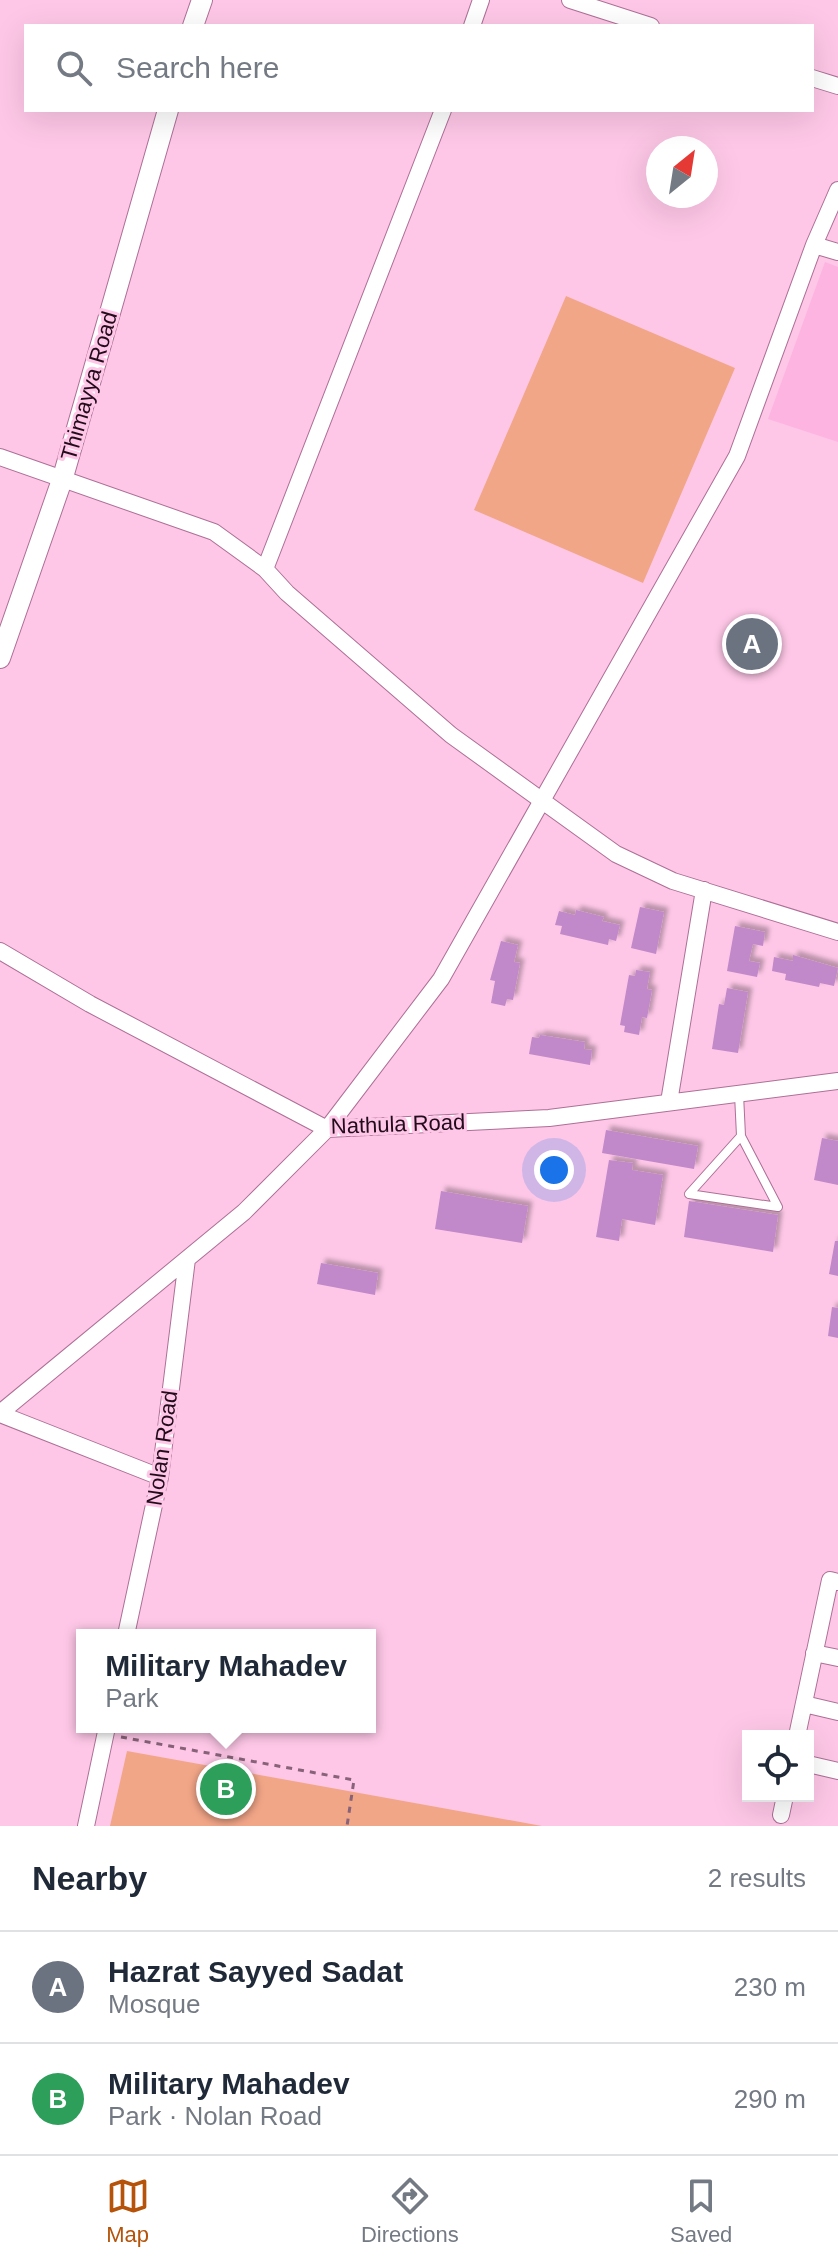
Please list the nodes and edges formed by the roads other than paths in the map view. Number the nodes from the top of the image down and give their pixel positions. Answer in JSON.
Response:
{"nodes":[{"id":1,"x":202,"y":0,"type":"edge"},
{"id":2,"x":481,"y":0,"type":"edge"},
{"id":3,"x":570,"y":0,"type":"edge"},
{"id":4,"x":194,"y":24,"type":"edge"},
{"id":5,"x":473,"y":24,"type":"edge"},
{"id":6,"x":645,"y":24,"type":"edge"},
{"id":7,"x":814,"y":79,"type":"edge"},
{"id":8,"x":838,"y":86,"type":"edge"},
{"id":9,"x":167,"y":112,"type":"edge"},
{"id":10,"x":442,"y":112,"type":"edge"},
{"id":11,"x":838,"y":190,"type":"edge"},
{"id":12,"x":814,"y":245,"type":"junction"},
{"id":13,"x":838,"y":252,"type":"edge"},
{"id":14,"x":0,"y":457,"type":"edge"},
{"id":15,"x":63,"y":477,"type":"junction"},
{"id":16,"x":265,"y":569,"type":"junction"},
{"id":17,"x":0,"y":658,"type":"edge"},
{"id":18,"x":541,"y":799,"type":"junction"},
{"id":19,"x":704,"y":890,"type":"junction"},
{"id":20,"x":838,"y":932,"type":"edge"},
{"id":21,"x":0,"y":951,"type":"edge"},
{"id":22,"x":838,"y":1081,"type":"edge"},
{"id":23,"x":739,"y":1094,"type":"junction"},
{"id":24,"x":669,"y":1102,"type":"junction"},
{"id":25,"x":327,"y":1129,"type":"junction"},
{"id":26,"x":741,"y":1136,"type":"junction"},
{"id":27,"x":187,"y":1259,"type":"junction"},
{"id":28,"x":0,"y":1414,"type":"edge"},
{"id":29,"x":160,"y":1477,"type":"junction"},
{"id":30,"x":838,"y":1582,"type":"edge"},
{"id":31,"x":127,"y":1629,"type":"edge"},
{"id":32,"x":814,"y":1653,"type":"junction"},
{"id":33,"x":838,"y":1658,"type":"edge"},
{"id":34,"x":804,"y":1704,"type":"junction"},
{"id":35,"x":838,"y":1712,"type":"edge"},
{"id":36,"x":798,"y":1730,"type":"edge"},
{"id":37,"x":106,"y":1733,"type":"edge"},
{"id":38,"x":814,"y":1765,"type":"edge"},
{"id":39,"x":838,"y":1771,"type":"edge"},
{"id":40,"x":784,"y":1802,"type":"edge"},
{"id":41,"x":781,"y":1815,"type":"dead end"},
{"id":42,"x":86,"y":1826,"type":"edge"}],
"edges":[{"from":1,"to":4,"type":"street"},
{"from":2,"to":5,"type":"street"},
{"from":3,"to":6,"type":"street"},
{"from":7,"to":8,"type":"street"},
{"from":9,"to":15,"type":"street","name":"Thimayya Road"},
{"from":10,"to":16,"type":"street"},
{"from":11,"to":12,"type":"street"},
{"from":12,"to":13,"type":"street"},
{"from":12,"to":18,"type":"street"},
{"from":14,"to":15,"type":"street"},
{"from":15,"to":16,"type":"street"},
{"from":15,"to":17,"type":"street","name":"Thimayya Road"},
{"from":16,"to":18,"type":"street"},
{"from":18,"to":19,"type":"street"},
{"from":18,"to":25,"type":"street"},
{"from":19,"to":20,"type":"street"},
{"from":19,"to":24,"type":"street"},
{"from":21,"to":25,"type":"street","name":"Nathula Road"},
{"from":22,"to":23,"type":"street","name":"Nathula Road"},
{"from":23,"to":24,"type":"street","name":"Nathula Road"},
{"from":23,"to":26,"type":"lane"},
{"from":24,"to":25,"type":"street","name":"Nathula Road"},
{"from":25,"to":27,"type":"street"},
{"from":26,"to":26,"type":"lane"},
{"from":27,"to":28,"type":"street"},
{"from":27,"to":29,"type":"street","name":"Nolan Road"},
{"from":28,"to":29,"type":"street"},
{"from":29,"to":31,"type":"street","name":"Nolan Road"},
{"from":30,"to":32,"type":"street"},
{"from":32,"to":33,"type":"street"},
{"from":32,"to":34,"type":"street"},
{"from":34,"to":35,"type":"street"},
{"from":34,"to":36,"type":"street"},
{"from":37,"to":42,"type":"street"},
{"from":38,"to":39,"type":"street"},
{"from":40,"to":41,"type":"street"}]}
